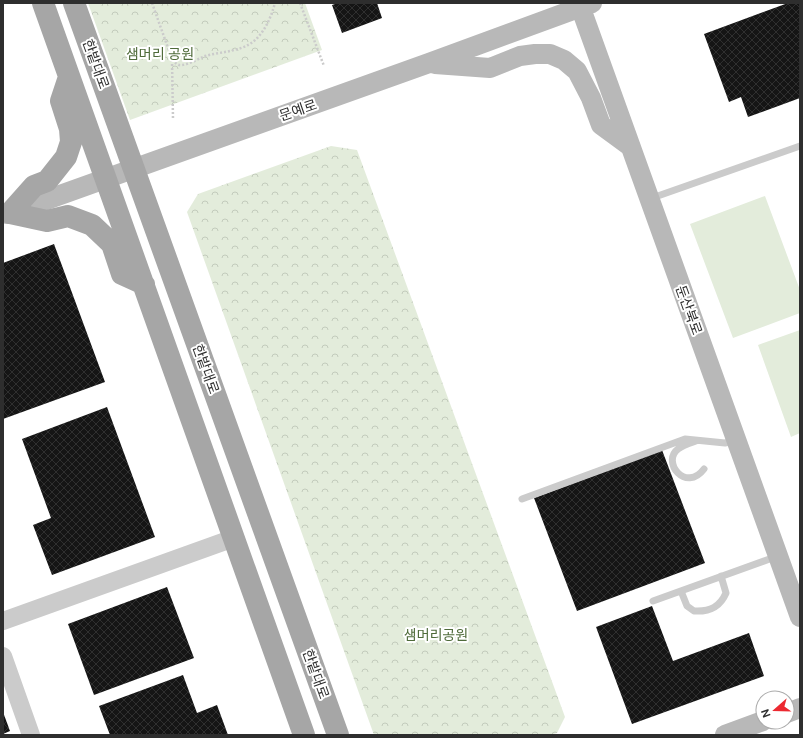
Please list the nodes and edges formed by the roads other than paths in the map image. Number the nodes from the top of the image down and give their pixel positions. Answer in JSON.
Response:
{"nodes":[{"id":1,"x":43,"y":3,"type":"edge"},
{"id":2,"x":74,"y":3,"type":"edge"},
{"id":3,"x":584,"y":4,"type":"edge"},
{"id":4,"x":429,"y":63,"type":"junction"},
{"id":5,"x":69,"y":77,"type":"junction"},
{"id":6,"x":800,"y":146,"type":"edge"},
{"id":7,"x":631,"y":147,"type":"junction"},
{"id":8,"x":134,"y":168,"type":"junction"},
{"id":9,"x":106,"y":178,"type":"junction"},
{"id":10,"x":650,"y":199,"type":"junction"},
{"id":11,"x":6,"y":214,"type":"edge"},
{"id":12,"x":144,"y":284,"type":"junction"},
{"id":13,"x":696,"y":441,"type":"junction"},
{"id":14,"x":737,"y":441,"type":"junction"},
{"id":15,"x":704,"y":469,"type":"dead end"},
{"id":16,"x":522,"y":499,"type":"dead end"},
{"id":17,"x":234,"y":538,"type":"junction"},
{"id":18,"x":778,"y":556,"type":"junction"},
{"id":19,"x":721,"y":576,"type":"junction"},
{"id":20,"x":681,"y":591,"type":"junction"},
{"id":21,"x":653,"y":600,"type":"dead end"},
{"id":22,"x":800,"y":617,"type":"edge"},
{"id":23,"x":3,"y":620,"type":"edge"},
{"id":24,"x":3,"y":656,"type":"edge"},
{"id":25,"x":755,"y":724,"type":"edge"},
{"id":26,"x":31,"y":735,"type":"edge"},
{"id":27,"x":304,"y":735,"type":"edge"},
{"id":28,"x":338,"y":735,"type":"edge"},
{"id":29,"x":725,"y":735,"type":"edge"}],
"edges":[{"from":1,"to":5,"type":"main road","name":"한밭대로"},
{"from":2,"to":8,"type":"main road","name":"한밭대로"},
{"from":3,"to":4,"type":"main road","name":"문예로"},
{"from":3,"to":7,"type":"main road","name":"둔산북로"},
{"from":4,"to":7,"type":"main road"},
{"from":4,"to":8,"type":"main road","name":"문예로"},
{"from":5,"to":9,"type":"main road","name":"한밭대로"},
{"from":5,"to":11,"type":"main road"},
{"from":6,"to":10,"type":"lane"},
{"from":7,"to":10,"type":"main road","name":"둔산북로"},
{"from":8,"to":9,"type":"main road","name":"문예로"},
{"from":8,"to":28,"type":"main road","name":"한밭대로"},
{"from":9,"to":11,"type":"main road","name":"문예로"},
{"from":9,"to":12,"type":"main road","name":"한밭대로"},
{"from":10,"to":14,"type":"main road","name":"둔산북로"},
{"from":11,"to":12,"type":"main road"},
{"from":12,"to":17,"type":"main road","name":"한밭대로"},
{"from":13,"to":14,"type":"lane"},
{"from":13,"to":15,"type":"lane"},
{"from":13,"to":16,"type":"lane"},
{"from":14,"to":18,"type":"main road","name":"둔산북로"},
{"from":17,"to":23,"type":"street"},
{"from":17,"to":27,"type":"main road","name":"한밭대로"},
{"from":18,"to":19,"type":"lane"},
{"from":18,"to":22,"type":"main road","name":"둔산북로"},
{"from":19,"to":20,"type":"lane"},
{"from":19,"to":20,"type":"lane"},
{"from":20,"to":21,"type":"lane"},
{"from":24,"to":26,"type":"street"},
{"from":25,"to":29,"type":"main road"}]}
